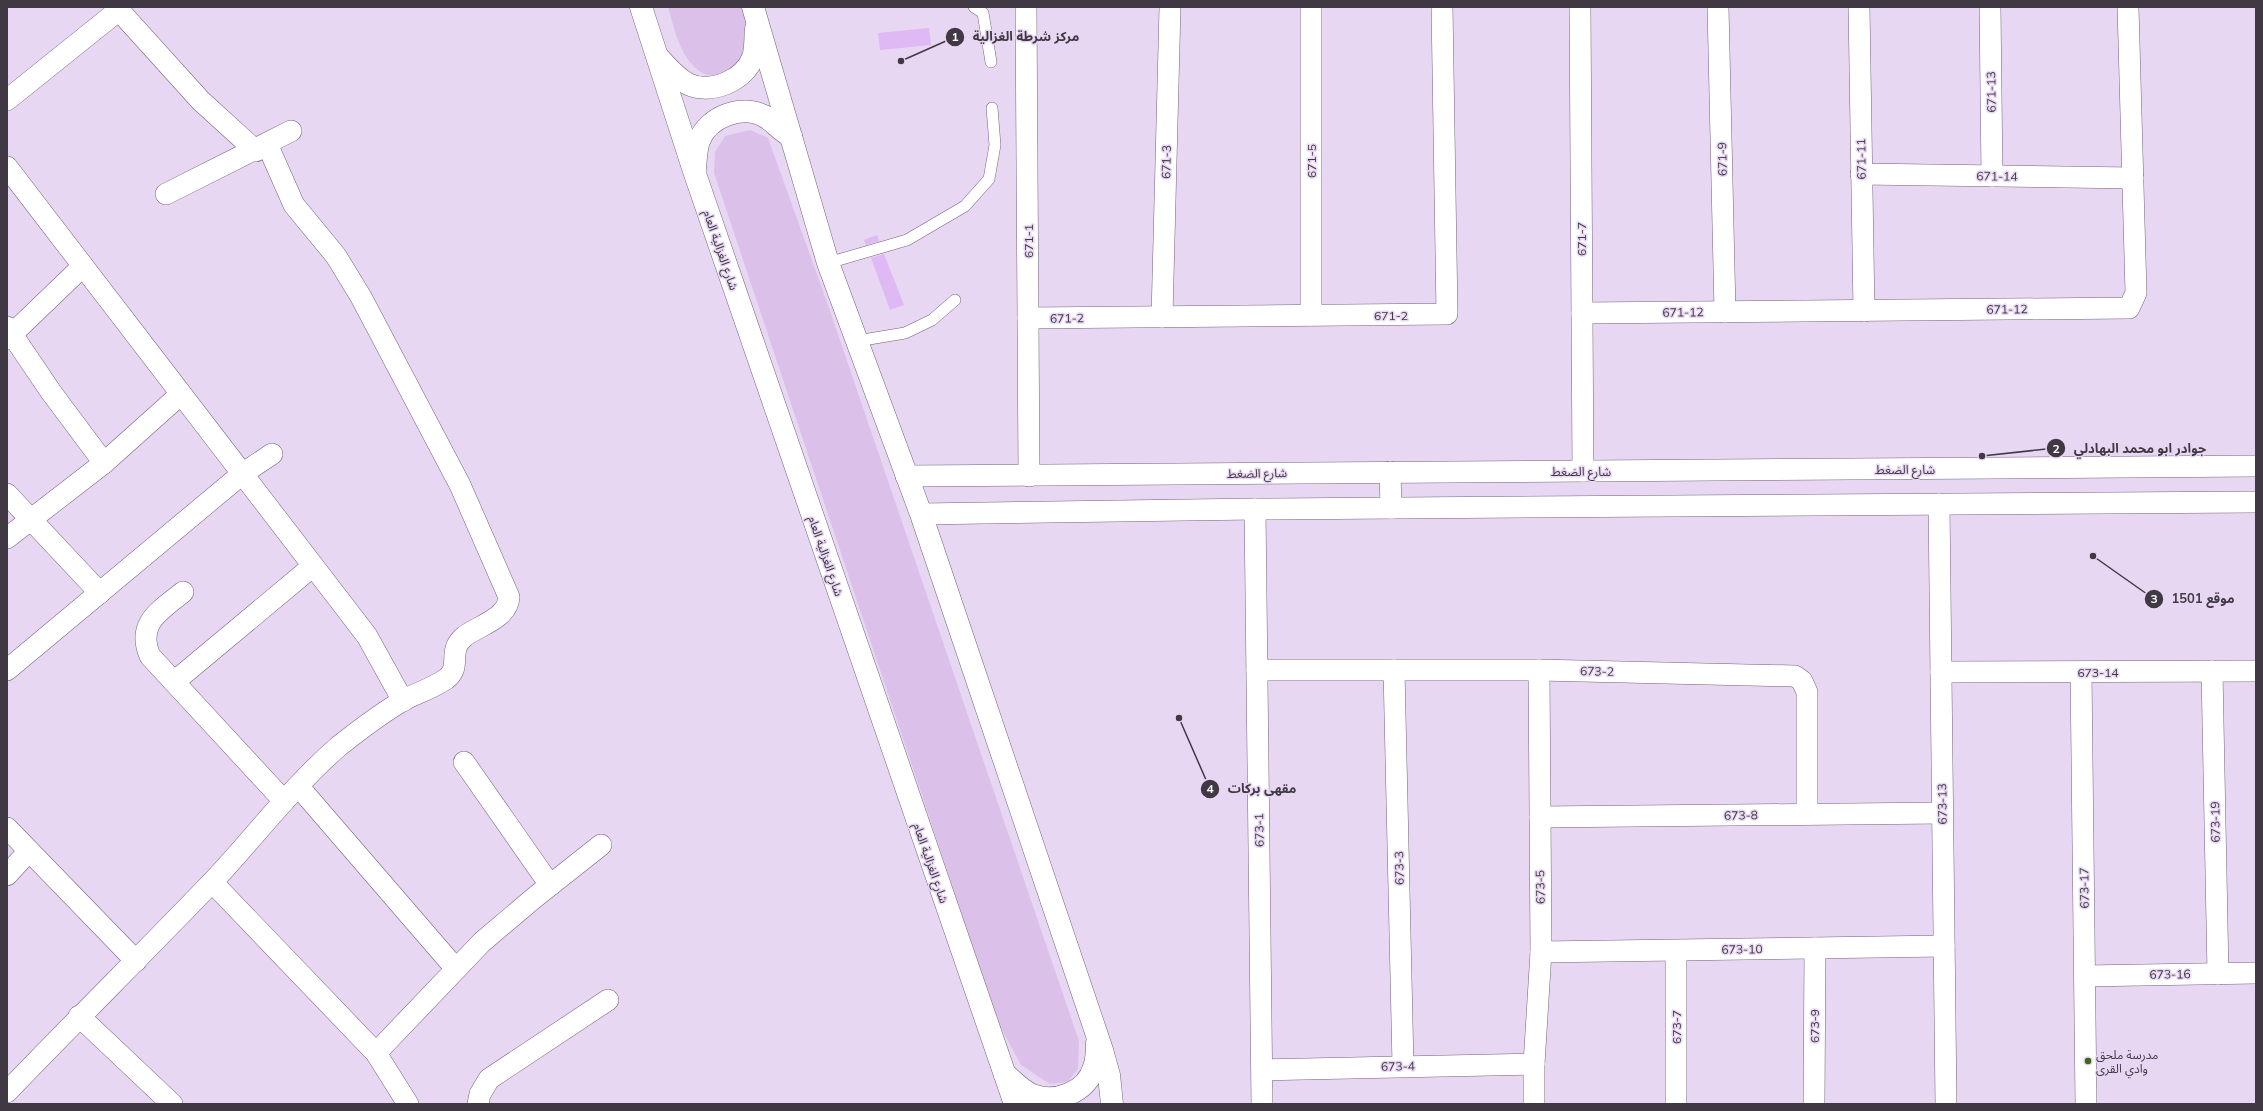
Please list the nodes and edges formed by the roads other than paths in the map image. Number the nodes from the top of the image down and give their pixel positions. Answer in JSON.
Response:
{"nodes":[{"id":1,"x":641,"y":7,"type":"edge"},
{"id":2,"x":974,"y":7,"type":"edge"},
{"id":3,"x":1026,"y":7,"type":"edge"},
{"id":4,"x":1170,"y":7,"type":"edge"},
{"id":5,"x":1311,"y":7,"type":"edge"},
{"id":6,"x":1442,"y":7,"type":"edge"},
{"id":7,"x":1580,"y":7,"type":"edge"},
{"id":8,"x":1718,"y":7,"type":"edge"},
{"id":9,"x":1859,"y":7,"type":"edge"},
{"id":10,"x":1990,"y":7,"type":"edge"},
{"id":11,"x":2128,"y":7,"type":"edge"},
{"id":12,"x":118,"y":8,"type":"edge"},
{"id":13,"x":755,"y":14,"type":"edge"},
{"id":14,"x":656,"y":55,"type":"junction"},
{"id":15,"x":991,"y":62,"type":"dead end"},
{"id":16,"x":7,"y":100,"type":"edge"},
{"id":17,"x":992,"y":108,"type":"dead end"},
{"id":18,"x":291,"y":131,"type":"dead end"},
{"id":19,"x":791,"y":136,"type":"junction"},
{"id":20,"x":261,"y":147,"type":"junction"},
{"id":21,"x":7,"y":167,"type":"edge"},
{"id":22,"x":694,"y":171,"type":"junction"},
{"id":23,"x":1862,"y":174,"type":"junction"},
{"id":24,"x":1992,"y":176,"type":"junction"},
{"id":25,"x":2133,"y":178,"type":"junction"},
{"id":26,"x":166,"y":194,"type":"dead end"},
{"id":27,"x":828,"y":263,"type":"junction"},
{"id":28,"x":83,"y":266,"type":"junction"},
{"id":29,"x":955,"y":300,"type":"dead end"},
{"id":30,"x":1864,"y":310,"type":"junction"},
{"id":31,"x":1725,"y":312,"type":"junction"},
{"id":32,"x":1582,"y":313,"type":"junction"},
{"id":33,"x":1310,"y":315,"type":"junction"},
{"id":34,"x":1162,"y":317,"type":"junction"},
{"id":35,"x":1028,"y":318,"type":"junction"},
{"id":36,"x":9,"y":333,"type":"edge"},
{"id":37,"x":857,"y":341,"type":"junction"},
{"id":38,"x":181,"y":394,"type":"junction"},
{"id":39,"x":272,"y":454,"type":"dead end"},
{"id":40,"x":104,"y":463,"type":"junction"},
{"id":41,"x":2256,"y":466,"type":"edge"},
{"id":42,"x":1583,"y":471,"type":"junction"},
{"id":43,"x":1390,"y":472,"type":"junction"},
{"id":44,"x":242,"y":474,"type":"junction"},
{"id":45,"x":906,"y":476,"type":"junction"},
{"id":46,"x":1029,"y":476,"type":"junction"},
{"id":47,"x":7,"y":494,"type":"edge"},
{"id":48,"x":2256,"y":502,"type":"edge"},
{"id":49,"x":1939,"y":504,"type":"junction"},
{"id":50,"x":1390,"y":508,"type":"junction"},
{"id":51,"x":1254,"y":509,"type":"junction"},
{"id":52,"x":921,"y":514,"type":"junction"},
{"id":53,"x":30,"y":520,"type":"junction"},
{"id":54,"x":7,"y":538,"type":"edge"},
{"id":55,"x":313,"y":566,"type":"junction"},
{"id":56,"x":183,"y":592,"type":"dead end"},
{"id":57,"x":100,"y":593,"type":"junction"},
{"id":58,"x":7,"y":670,"type":"edge"},
{"id":59,"x":1257,"y":670,"type":"junction"},
{"id":60,"x":1394,"y":670,"type":"junction"},
{"id":61,"x":1539,"y":670,"type":"junction"},
{"id":62,"x":2212,"y":671,"type":"junction"},
{"id":63,"x":2256,"y":671,"type":"edge"},
{"id":64,"x":1941,"y":672,"type":"junction"},
{"id":65,"x":2081,"y":672,"type":"junction"},
{"id":66,"x":174,"y":682,"type":"junction"},
{"id":67,"x":402,"y":701,"type":"junction"},
{"id":68,"x":464,"y":762,"type":"dead end"},
{"id":69,"x":292,"y":794,"type":"junction"},
{"id":70,"x":1942,"y":813,"type":"junction"},
{"id":71,"x":1807,"y":814,"type":"junction"},
{"id":72,"x":1540,"y":817,"type":"junction"},
{"id":73,"x":7,"y":828,"type":"edge"},
{"id":74,"x":601,"y":845,"type":"dead end"},
{"id":75,"x":28,"y":852,"type":"junction"},
{"id":76,"x":7,"y":875,"type":"edge"},
{"id":77,"x":212,"y":882,"type":"junction"},
{"id":78,"x":550,"y":885,"type":"junction"},
{"id":79,"x":1944,"y":946,"type":"junction"},
{"id":80,"x":1815,"y":948,"type":"junction"},
{"id":81,"x":1676,"y":951,"type":"junction"},
{"id":82,"x":1541,"y":952,"type":"junction"},
{"id":83,"x":136,"y":961,"type":"junction"},
{"id":84,"x":456,"y":969,"type":"junction"},
{"id":85,"x":2256,"y":973,"type":"edge"},
{"id":86,"x":2218,"y":974,"type":"junction"},
{"id":87,"x":2085,"y":976,"type":"junction"},
{"id":88,"x":608,"y":1000,"type":"dead end"},
{"id":89,"x":79,"y":1016,"type":"junction"},
{"id":90,"x":1098,"y":1037,"type":"junction"},
{"id":91,"x":376,"y":1053,"type":"junction"},
{"id":92,"x":1534,"y":1064,"type":"junction"},
{"id":93,"x":1403,"y":1065,"type":"junction"},
{"id":94,"x":1263,"y":1070,"type":"junction"},
{"id":95,"x":1003,"y":1072,"type":"junction"},
{"id":96,"x":7,"y":1092,"type":"edge"},
{"id":97,"x":172,"y":1104,"type":"edge"},
{"id":98,"x":408,"y":1104,"type":"edge"},
{"id":99,"x":478,"y":1104,"type":"edge"},
{"id":100,"x":1015,"y":1104,"type":"edge"},
{"id":101,"x":1112,"y":1104,"type":"edge"},
{"id":102,"x":1262,"y":1104,"type":"edge"},
{"id":103,"x":1534,"y":1104,"type":"edge"},
{"id":104,"x":1676,"y":1104,"type":"edge"},
{"id":105,"x":1814,"y":1104,"type":"edge"},
{"id":106,"x":1946,"y":1104,"type":"edge"},
{"id":107,"x":2086,"y":1104,"type":"edge"}],
"edges":[{"from":1,"to":14,"type":"main road","name":"شارع الغزالية العام"},
{"from":2,"to":15,"type":"lane"},
{"from":3,"to":35,"type":"street","name":"671-1"},
{"from":4,"to":34,"type":"street","name":"671-3"},
{"from":5,"to":33,"type":"street","name":"671-5"},
{"from":6,"to":33,"type":"street","name":"671-2"},
{"from":7,"to":32,"type":"street","name":"671-7"},
{"from":8,"to":31,"type":"street","name":"671-9"},
{"from":9,"to":23,"type":"street","name":"671-11"},
{"from":10,"to":24,"type":"street","name":"671-13"},
{"from":11,"to":25,"type":"street","name":"671-12"},
{"from":12,"to":16,"type":"street"},
{"from":12,"to":20,"type":"street"},
{"from":13,"to":14,"type":"main road"},
{"from":13,"to":19,"type":"main road"},
{"from":14,"to":22,"type":"main road","name":"شارع الغزالية العام"},
{"from":17,"to":27,"type":"lane"},
{"from":18,"to":20,"type":"street"},
{"from":19,"to":22,"type":"main road"},
{"from":19,"to":27,"type":"main road"},
{"from":20,"to":26,"type":"street"},
{"from":20,"to":67,"type":"street"},
{"from":21,"to":28,"type":"street"},
{"from":22,"to":95,"type":"main road","name":"شارع الغزالية العام"},
{"from":23,"to":24,"type":"street","name":"671-14"},
{"from":23,"to":30,"type":"street","name":"671-11"},
{"from":24,"to":25,"type":"street","name":"671-14"},
{"from":25,"to":30,"type":"street","name":"671-12"},
{"from":27,"to":37,"type":"main road"},
{"from":28,"to":36,"type":"street"},
{"from":28,"to":38,"type":"street"},
{"from":29,"to":37,"type":"lane"},
{"from":30,"to":31,"type":"street","name":"671-12"},
{"from":31,"to":32,"type":"street","name":"671-12"},
{"from":32,"to":42,"type":"street","name":"671-7"},
{"from":33,"to":34,"type":"street","name":"671-2"},
{"from":34,"to":35,"type":"street","name":"671-2"},
{"from":35,"to":46,"type":"street","name":"671-1"},
{"from":36,"to":40,"type":"street"},
{"from":37,"to":45,"type":"main road"},
{"from":38,"to":40,"type":"street"},
{"from":38,"to":44,"type":"street"},
{"from":39,"to":44,"type":"street"},
{"from":40,"to":53,"type":"street"},
{"from":41,"to":42,"type":"street","name":"شارع الضغط"},
{"from":42,"to":43,"type":"street","name":"شارع الضغط"},
{"from":43,"to":46,"type":"street","name":"شارع الضغط"},
{"from":43,"to":50,"type":"street"},
{"from":44,"to":55,"type":"street"},
{"from":44,"to":57,"type":"street"},
{"from":45,"to":46,"type":"street","name":"شارع الضغط"},
{"from":45,"to":52,"type":"main road"},
{"from":47,"to":53,"type":"street"},
{"from":48,"to":49,"type":"street"},
{"from":49,"to":50,"type":"street"},
{"from":49,"to":64,"type":"street","name":"673-13"},
{"from":50,"to":51,"type":"street"},
{"from":51,"to":52,"type":"street"},
{"from":51,"to":59,"type":"street","name":"673-1"},
{"from":52,"to":90,"type":"main road"},
{"from":53,"to":54,"type":"street"},
{"from":53,"to":57,"type":"street"},
{"from":55,"to":66,"type":"street"},
{"from":55,"to":67,"type":"street"},
{"from":56,"to":66,"type":"street"},
{"from":57,"to":58,"type":"street"},
{"from":59,"to":60,"type":"street","name":"673-2"},
{"from":59,"to":94,"type":"street","name":"673-1"},
{"from":60,"to":61,"type":"street","name":"673-2"},
{"from":60,"to":93,"type":"street","name":"673-3"},
{"from":61,"to":71,"type":"street","name":"673-2"},
{"from":61,"to":72,"type":"street","name":"673-5"},
{"from":62,"to":63,"type":"street","name":"673-14"},
{"from":62,"to":65,"type":"street","name":"673-14"},
{"from":62,"to":86,"type":"street","name":"673-19"},
{"from":64,"to":65,"type":"street","name":"673-14"},
{"from":64,"to":70,"type":"street","name":"673-13"},
{"from":65,"to":87,"type":"street","name":"673-17"},
{"from":66,"to":69,"type":"street"},
{"from":67,"to":69,"type":"street"},
{"from":68,"to":78,"type":"street"},
{"from":69,"to":77,"type":"street"},
{"from":69,"to":84,"type":"street"},
{"from":70,"to":71,"type":"street","name":"673-8"},
{"from":70,"to":79,"type":"street","name":"673-13"},
{"from":71,"to":72,"type":"street","name":"673-8"},
{"from":72,"to":82,"type":"street","name":"673-5"},
{"from":73,"to":75,"type":"street"},
{"from":74,"to":78,"type":"street"},
{"from":75,"to":76,"type":"street"},
{"from":75,"to":83,"type":"street"},
{"from":77,"to":83,"type":"street"},
{"from":77,"to":91,"type":"street"},
{"from":78,"to":84,"type":"street"},
{"from":79,"to":80,"type":"street","name":"673-10"},
{"from":79,"to":106,"type":"street","name":"673-13"},
{"from":80,"to":81,"type":"street","name":"673-10"},
{"from":80,"to":105,"type":"street","name":"673-9"},
{"from":81,"to":82,"type":"street","name":"673-10"},
{"from":81,"to":104,"type":"street","name":"673-7"},
{"from":82,"to":92,"type":"street","name":"673-5"},
{"from":83,"to":89,"type":"street"},
{"from":84,"to":91,"type":"street"},
{"from":85,"to":86,"type":"street","name":"673-16"},
{"from":86,"to":87,"type":"street","name":"673-16"},
{"from":87,"to":107,"type":"street","name":"673-17"},
{"from":88,"to":99,"type":"street"},
{"from":89,"to":96,"type":"street"},
{"from":89,"to":97,"type":"street"},
{"from":90,"to":95,"type":"main road"},
{"from":90,"to":101,"type":"main road"},
{"from":91,"to":98,"type":"street"},
{"from":92,"to":93,"type":"street","name":"673-4"},
{"from":92,"to":103,"type":"street","name":"673-5"},
{"from":93,"to":94,"type":"street","name":"673-4"},
{"from":94,"to":102,"type":"street","name":"673-1"},
{"from":95,"to":100,"type":"main road","name":"شارع الغزالية العام"}]}
